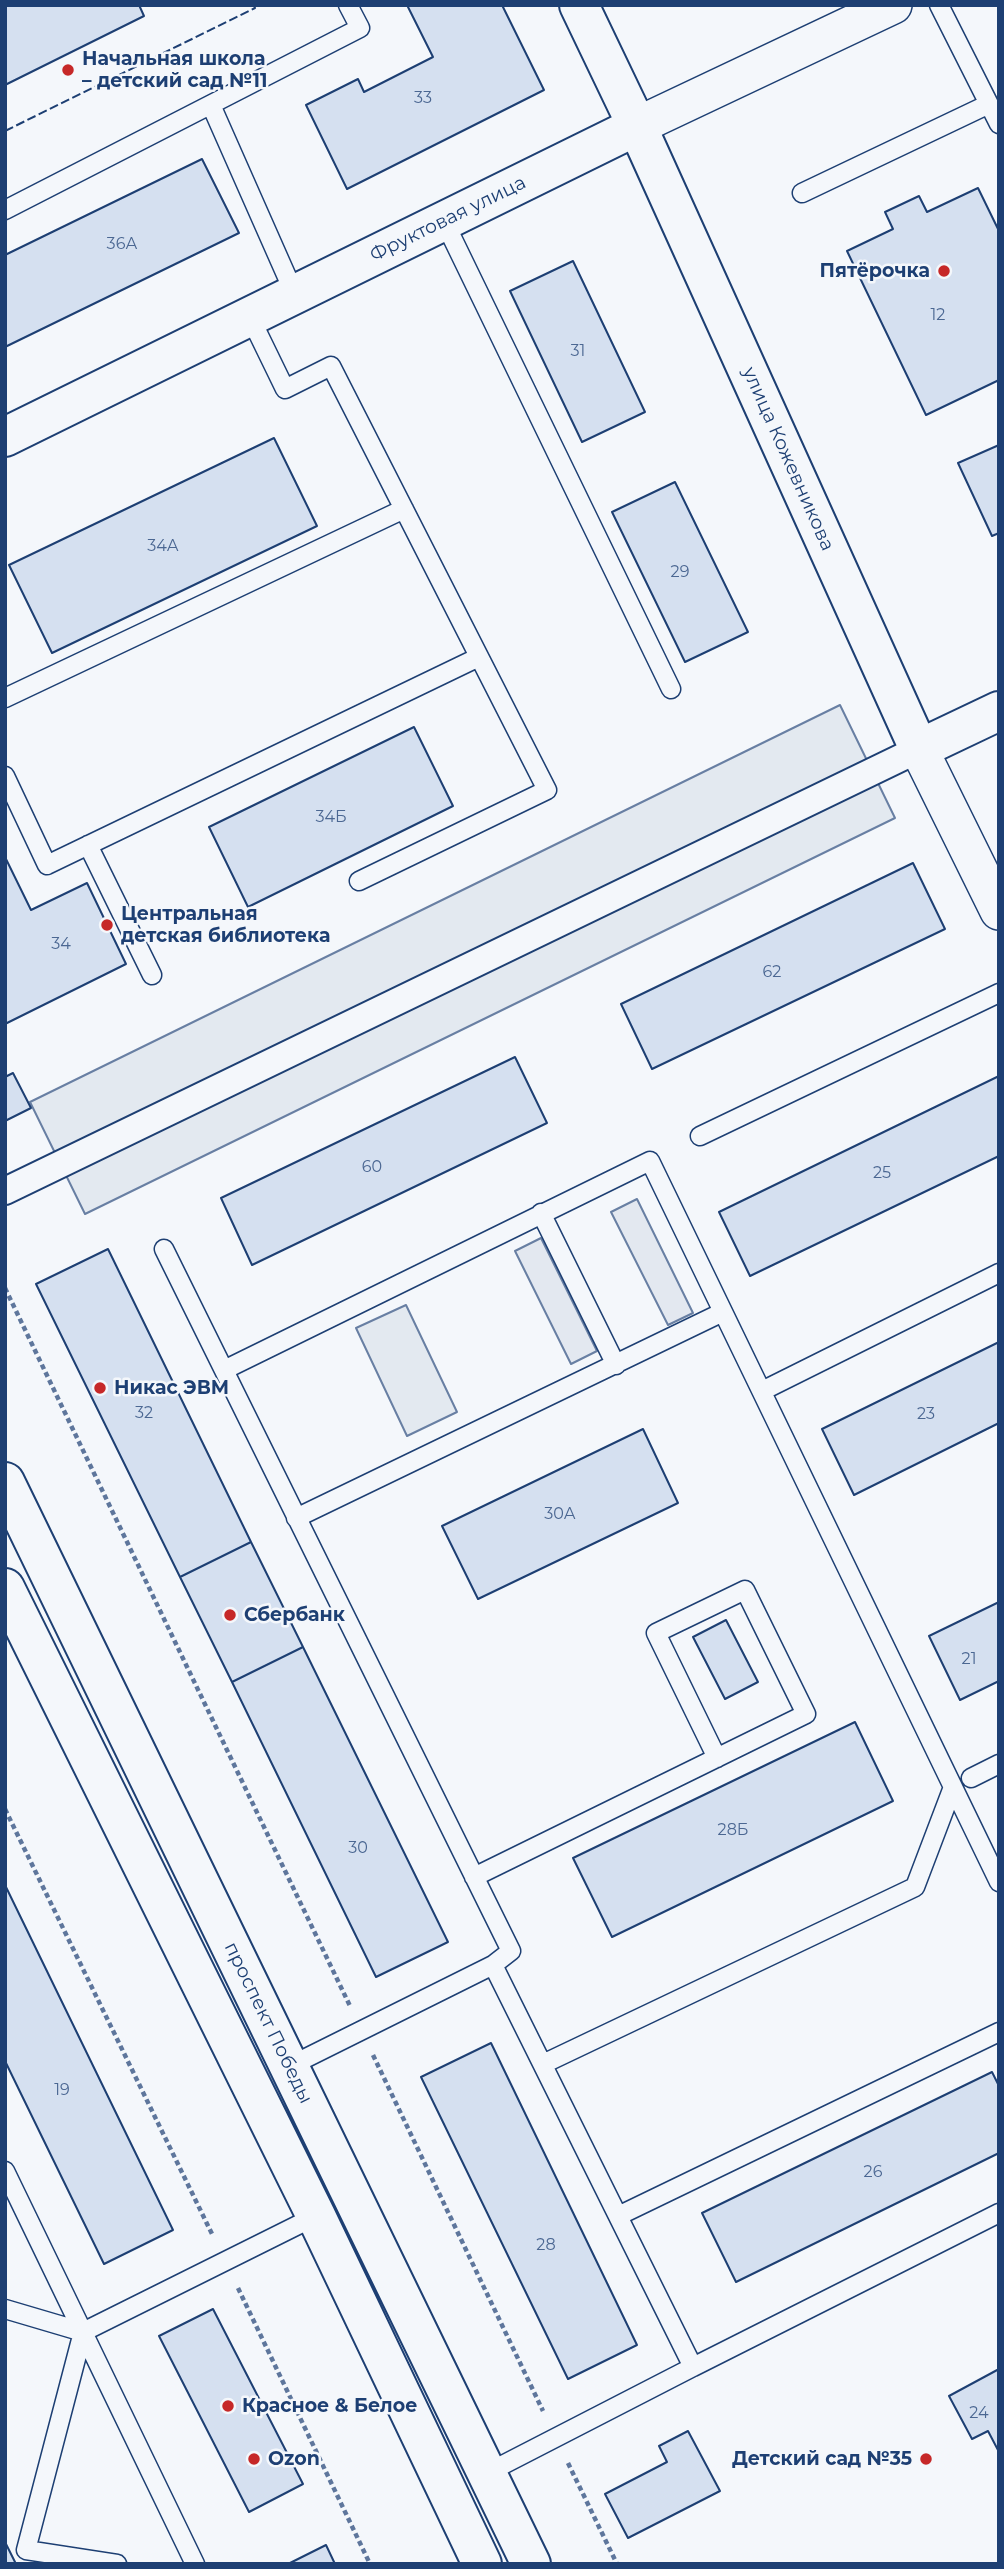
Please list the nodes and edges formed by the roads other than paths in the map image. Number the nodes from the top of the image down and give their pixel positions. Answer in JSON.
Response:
{"nodes":[{"id":1,"x":348,"y":5,"type":"edge"},
{"id":2,"x":579,"y":5,"type":"edge"},
{"id":3,"x":893,"y":5,"type":"edge"},
{"id":4,"x":939,"y":5,"type":"edge"},
{"id":5,"x":211,"y":104,"type":"junction"},
{"id":6,"x":989,"y":104,"type":"junction"},
{"id":7,"x":999,"y":124,"type":"edge"},
{"id":8,"x":638,"y":126,"type":"junction"},
{"id":9,"x":802,"y":193,"type":"dead end"},
{"id":10,"x":5,"y":210,"type":"edge"},
{"id":11,"x":444,"y":221,"type":"junction"},
{"id":12,"x":295,"y":295,"type":"junction"},
{"id":13,"x":250,"y":317,"type":"junction"},
{"id":14,"x":5,"y":437,"type":"edge"},
{"id":15,"x":404,"y":509,"type":"junction"},
{"id":16,"x":479,"y":657,"type":"junction"},
{"id":17,"x":671,"y":689,"type":"dead end"},
{"id":18,"x":6,"y":696,"type":"edge"},
{"id":19,"x":999,"y":711,"type":"edge"},
{"id":20,"x":919,"y":749,"type":"junction"},
{"id":21,"x":5,"y":776,"type":"edge"},
{"id":22,"x":88,"y":845,"type":"junction"},
{"id":23,"x":359,"y":881,"type":"dead end"},
{"id":24,"x":999,"y":911,"type":"edge"},
{"id":25,"x":152,"y":975,"type":"dead end"},
{"id":26,"x":999,"y":993,"type":"edge"},
{"id":27,"x":700,"y":1136,"type":"dead end"},
{"id":28,"x":5,"y":1191,"type":"edge"},
{"id":29,"x":541,"y":1213,"type":"junction"},
{"id":30,"x":164,"y":1249,"type":"dead end"},
{"id":31,"x":999,"y":1273,"type":"edge"},
{"id":32,"x":723,"y":1312,"type":"junction"},
{"id":33,"x":616,"y":1365,"type":"junction"},
{"id":34,"x":223,"y":1370,"type":"junction"},
{"id":35,"x":762,"y":1391,"type":"junction"},
{"id":36,"x":5,"y":1482,"type":"edge"},
{"id":37,"x":296,"y":1518,"type":"junction"},
{"id":38,"x":5,"y":1588,"type":"edge"},
{"id":39,"x":717,"y":1758,"type":"junction"},
{"id":40,"x":999,"y":1765,"type":"edge"},
{"id":41,"x":971,"y":1778,"type":"dead end"},
{"id":42,"x":953,"y":1787,"type":"junction"},
{"id":43,"x":474,"y":1877,"type":"junction"},
{"id":44,"x":999,"y":1882,"type":"edge"},
{"id":45,"x":493,"y":1965,"type":"junction"},
{"id":46,"x":999,"y":2032,"type":"edge"},
{"id":47,"x":542,"y":2064,"type":"junction"},
{"id":48,"x":290,"y":2066,"type":"junction"},
{"id":49,"x":5,"y":2171,"type":"edge"},
{"id":50,"x":999,"y":2213,"type":"edge"},
{"id":51,"x":618,"y":2216,"type":"junction"},
{"id":52,"x":316,"y":2217,"type":"junction"},
{"id":53,"x":5,"y":2309,"type":"edge"},
{"id":54,"x":83,"y":2332,"type":"junction"},
{"id":55,"x":693,"y":2368,"type":"junction"},
{"id":56,"x":487,"y":2473,"type":"junction"},
{"id":57,"x":117,"y":2564,"type":"edge"},
{"id":58,"x":195,"y":2564,"type":"edge"},
{"id":59,"x":482,"y":2564,"type":"edge"},
{"id":60,"x":531,"y":2564,"type":"edge"}],
"edges":[{"from":1,"to":5,"type":"lane"},
{"from":2,"to":8,"type":"main road","name":"улица Кожевникова"},
{"from":3,"to":8,"type":"street","name":"Фруктовая улица"},
{"from":4,"to":6,"type":"lane"},
{"from":5,"to":10,"type":"lane"},
{"from":5,"to":12,"type":"lane"},
{"from":6,"to":7,"type":"lane"},
{"from":6,"to":9,"type":"lane"},
{"from":8,"to":11,"type":"main road","name":"Фруктовая улица"},
{"from":8,"to":20,"type":"main road","name":"улица Кожевникова"},
{"from":11,"to":12,"type":"main road","name":"Фруктовая улица"},
{"from":11,"to":17,"type":"lane"},
{"from":12,"to":13,"type":"main road","name":"Фруктовая улица"},
{"from":13,"to":14,"type":"main road","name":"Фруктовая улица"},
{"from":13,"to":15,"type":"lane"},
{"from":15,"to":16,"type":"lane"},
{"from":15,"to":18,"type":"lane"},
{"from":16,"to":22,"type":"lane"},
{"from":16,"to":23,"type":"lane"},
{"from":19,"to":20,"type":"main road"},
{"from":20,"to":24,"type":"street","name":"улица Кожевникова"},
{"from":20,"to":28,"type":"street"},
{"from":21,"to":22,"type":"lane"},
{"from":22,"to":25,"type":"lane"},
{"from":26,"to":27,"type":"lane"},
{"from":29,"to":32,"type":"lane"},
{"from":29,"to":33,"type":"lane"},
{"from":29,"to":34,"type":"lane"},
{"from":30,"to":34,"type":"lane"},
{"from":31,"to":35,"type":"lane"},
{"from":32,"to":33,"type":"lane"},
{"from":32,"to":35,"type":"lane"},
{"from":33,"to":37,"type":"lane"},
{"from":34,"to":37,"type":"lane"},
{"from":35,"to":42,"type":"lane"},
{"from":36,"to":48,"type":"main road","name":"проспект Победы"},
{"from":37,"to":43,"type":"lane"},
{"from":38,"to":52,"type":"main road"},
{"from":39,"to":39,"type":"lane"},
{"from":39,"to":43,"type":"lane"},
{"from":40,"to":41,"type":"lane"},
{"from":42,"to":44,"type":"lane"},
{"from":42,"to":47,"type":"lane"},
{"from":43,"to":45,"type":"lane"},
{"from":45,"to":47,"type":"lane"},
{"from":45,"to":48,"type":"lane"},
{"from":46,"to":51,"type":"lane"},
{"from":47,"to":51,"type":"lane"},
{"from":48,"to":56,"type":"main road","name":"проспект Победы"},
{"from":49,"to":54,"type":"lane"},
{"from":50,"to":55,"type":"lane"},
{"from":51,"to":55,"type":"lane"},
{"from":52,"to":54,"type":"lane"},
{"from":52,"to":59,"type":"main road"},
{"from":53,"to":54,"type":"lane"},
{"from":54,"to":57,"type":"lane"},
{"from":54,"to":58,"type":"lane"},
{"from":55,"to":56,"type":"lane"},
{"from":56,"to":60,"type":"main road","name":"проспект Победы"}]}
